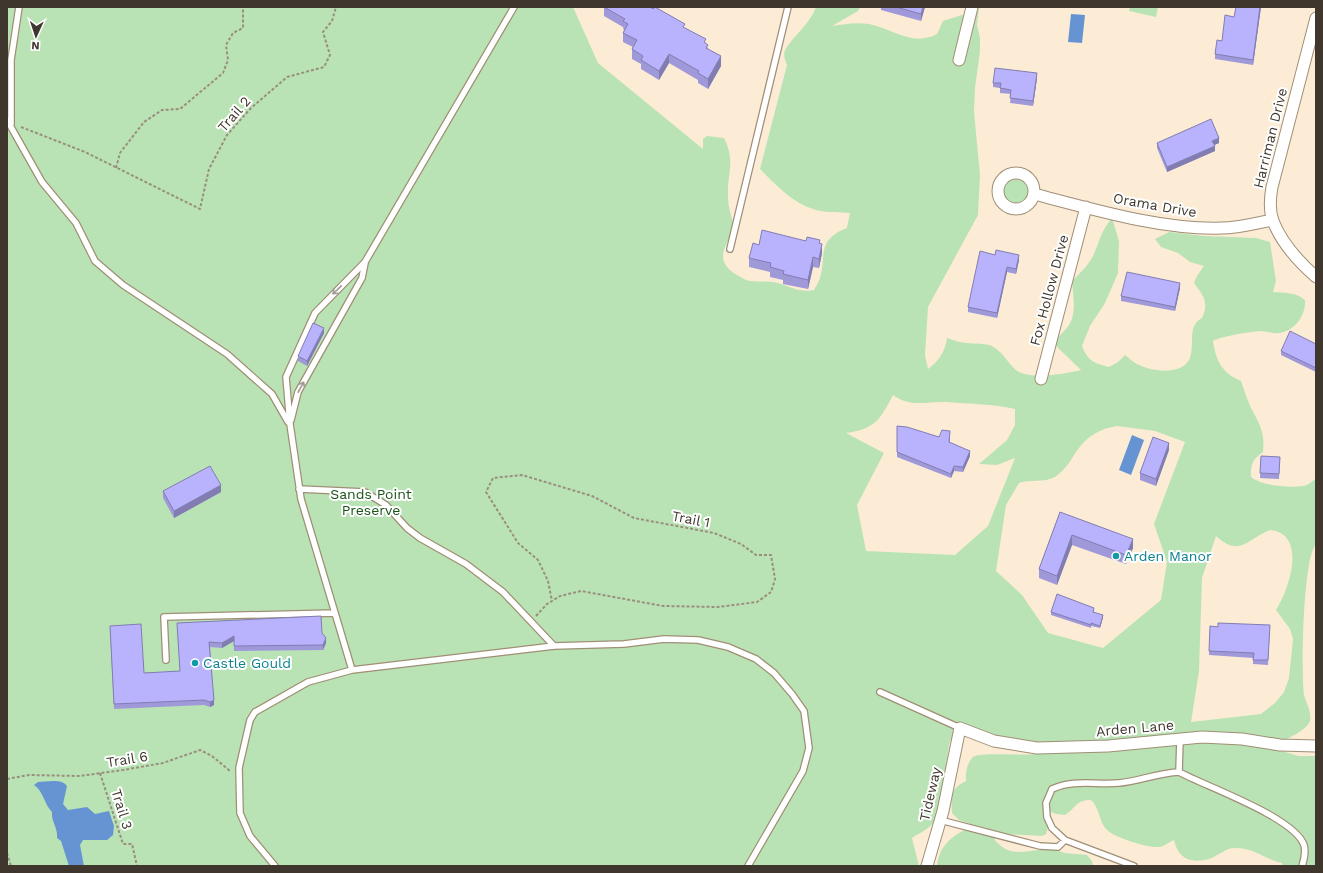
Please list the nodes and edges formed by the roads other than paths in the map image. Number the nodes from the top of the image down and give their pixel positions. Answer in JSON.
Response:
{"nodes":[{"id":1,"x":19,"y":7,"type":"edge"},
{"id":2,"x":514,"y":7,"type":"edge"},
{"id":3,"x":788,"y":7,"type":"edge"},
{"id":4,"x":972,"y":7,"type":"edge"},
{"id":5,"x":1316,"y":18,"type":"edge"},
{"id":6,"x":959,"y":60,"type":"dead end"},
{"id":7,"x":9,"y":122,"type":"edge"},
{"id":8,"x":1034,"y":194,"type":"dead end"},
{"id":9,"x":1086,"y":207,"type":"junction"},
{"id":10,"x":1273,"y":220,"type":"junction"},
{"id":11,"x":730,"y":249,"type":"dead end"},
{"id":12,"x":365,"y":262,"type":"junction"},
{"id":13,"x":1316,"y":277,"type":"edge"},
{"id":14,"x":1041,"y":380,"type":"dead end"},
{"id":15,"x":290,"y":424,"type":"junction"},
{"id":16,"x":299,"y":488,"type":"junction"},
{"id":17,"x":335,"y":613,"type":"junction"},
{"id":18,"x":554,"y":646,"type":"junction"},
{"id":19,"x":166,"y":660,"type":"dead end"},
{"id":20,"x":352,"y":670,"type":"junction"},
{"id":21,"x":880,"y":692,"type":"dead end"},
{"id":22,"x":960,"y":728,"type":"junction"},
{"id":23,"x":1180,"y":739,"type":"junction"},
{"id":24,"x":1316,"y":746,"type":"edge"},
{"id":25,"x":1179,"y":772,"type":"junction"},
{"id":26,"x":940,"y":820,"type":"junction"},
{"id":27,"x":1065,"y":840,"type":"junction"},
{"id":28,"x":275,"y":866,"type":"edge"},
{"id":29,"x":748,"y":866,"type":"edge"},
{"id":30,"x":927,"y":866,"type":"edge"},
{"id":31,"x":1134,"y":866,"type":"edge"},
{"id":32,"x":1302,"y":866,"type":"edge"}],
"edges":[{"from":1,"to":7,"type":"lane"},
{"from":2,"to":12,"type":"lane"},
{"from":3,"to":11,"type":"lane"},
{"from":4,"to":6,"type":"street"},
{"from":5,"to":10,"type":"street","name":"Harriman Drive"},
{"from":7,"to":15,"type":"lane"},
{"from":8,"to":9,"type":"street","name":"Orama Drive"},
{"from":9,"to":10,"type":"street","name":"Orama Drive"},
{"from":9,"to":14,"type":"street","name":"Fox Hollow Drive"},
{"from":10,"to":13,"type":"street","name":"Harriman Drive"},
{"from":15,"to":12,"type":"lane","one_way":true},
{"from":12,"to":15,"type":"lane","one_way":true},
{"from":15,"to":16,"type":"lane"},
{"from":16,"to":17,"type":"lane"},
{"from":16,"to":18,"type":"lane"},
{"from":17,"to":19,"type":"lane"},
{"from":17,"to":20,"type":"lane"},
{"from":18,"to":20,"type":"lane"},
{"from":18,"to":29,"type":"lane"},
{"from":20,"to":28,"type":"lane"},
{"from":21,"to":22,"type":"lane"},
{"from":22,"to":23,"type":"street","name":"Arden Lane"},
{"from":22,"to":26,"type":"street","name":"Tideway"},
{"from":23,"to":24,"type":"street","name":"Arden Lane"},
{"from":23,"to":25,"type":"lane"},
{"from":25,"to":27,"type":"lane"},
{"from":25,"to":32,"type":"lane"},
{"from":26,"to":27,"type":"lane"},
{"from":26,"to":30,"type":"street","name":"Tideway"},
{"from":27,"to":31,"type":"lane"}]}
